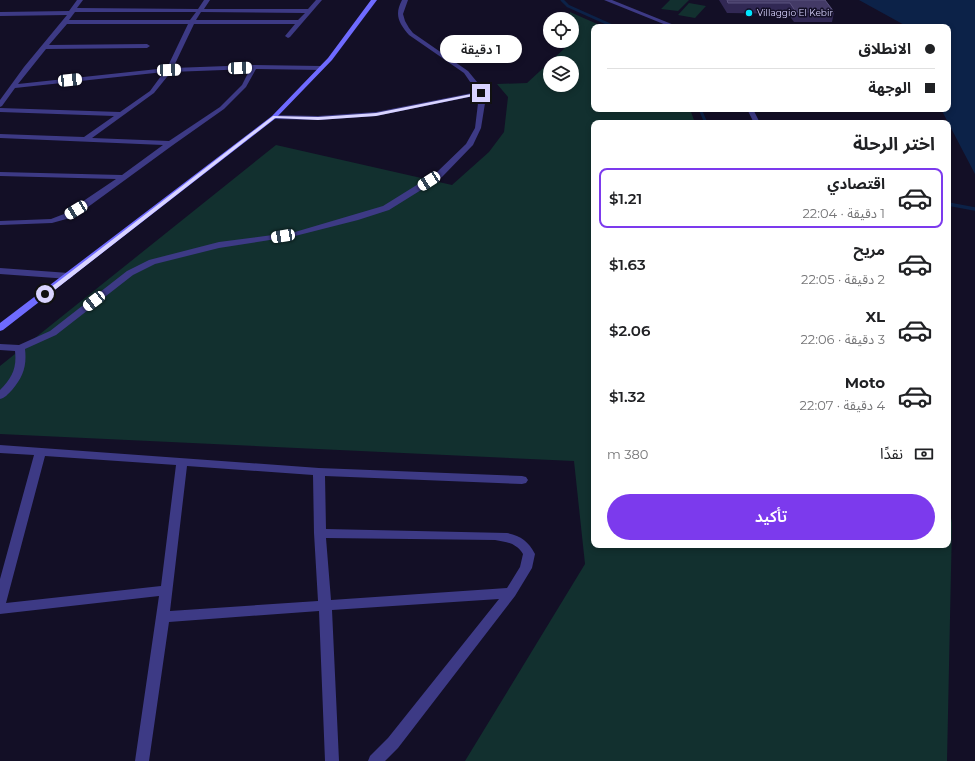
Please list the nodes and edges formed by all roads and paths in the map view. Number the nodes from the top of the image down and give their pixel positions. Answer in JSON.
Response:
{"nodes":[{"id":1,"x":80,"y":0,"type":"edge"},
{"id":2,"x":207,"y":0,"type":"edge"},
{"id":3,"x":319,"y":0,"type":"edge"},
{"id":4,"x":374,"y":0,"type":"edge"},
{"id":5,"x":405,"y":0,"type":"edge"},
{"id":6,"x":607,"y":0,"type":"edge"},
{"id":7,"x":201,"y":10,"type":"junction"},
{"id":8,"x":309,"y":10,"type":"junction"},
{"id":9,"x":72,"y":11,"type":"junction"},
{"id":10,"x":0,"y":14,"type":"edge"},
{"id":11,"x":65,"y":22,"type":"junction"},
{"id":12,"x":192,"y":22,"type":"junction"},
{"id":13,"x":300,"y":22,"type":"junction"},
{"id":14,"x":668,"y":24,"type":"edge"},
{"id":15,"x":288,"y":36,"type":"dead end"},
{"id":16,"x":147,"y":46,"type":"dead end"},
{"id":17,"x":43,"y":47,"type":"junction"},
{"id":18,"x":254,"y":67,"type":"junction"},
{"id":19,"x":321,"y":68,"type":"junction"},
{"id":20,"x":169,"y":70,"type":"junction"},
{"id":21,"x":12,"y":88,"type":"junction"},
{"id":22,"x":0,"y":92,"type":"edge"},
{"id":23,"x":481,"y":93,"type":"junction"},
{"id":24,"x":0,"y":105,"type":"edge"},
{"id":25,"x":0,"y":110,"type":"edge"},
{"id":26,"x":121,"y":114,"type":"junction"},
{"id":27,"x":274,"y":117,"type":"junction"},
{"id":28,"x":0,"y":136,"type":"edge"},
{"id":29,"x":86,"y":139,"type":"junction"},
{"id":30,"x":170,"y":142,"type":"junction"},
{"id":31,"x":0,"y":174,"type":"edge"},
{"id":32,"x":122,"y":177,"type":"junction"},
{"id":33,"x":0,"y":223,"type":"edge"},
{"id":34,"x":0,"y":272,"type":"edge"},
{"id":35,"x":69,"y":276,"type":"junction"},
{"id":36,"x":0,"y":328,"type":"edge"},
{"id":37,"x":0,"y":347,"type":"edge"},
{"id":38,"x":20,"y":348,"type":"junction"},
{"id":39,"x":0,"y":396,"type":"edge"},
{"id":40,"x":0,"y":449,"type":"edge"},
{"id":41,"x":41,"y":451,"type":"junction"},
{"id":42,"x":182,"y":462,"type":"junction"},
{"id":43,"x":319,"y":472,"type":"junction"},
{"id":44,"x":522,"y":480,"type":"dead end"},
{"id":45,"x":320,"y":534,"type":"junction"},
{"id":46,"x":166,"y":590,"type":"junction"},
{"id":47,"x":511,"y":593,"type":"junction"},
{"id":48,"x":0,"y":602,"type":"edge"},
{"id":49,"x":325,"y":605,"type":"junction"},
{"id":50,"x":0,"y":609,"type":"edge"},
{"id":51,"x":163,"y":617,"type":"junction"},
{"id":52,"x":142,"y":761,"type":"edge"},
{"id":53,"x":332,"y":761,"type":"edge"},
{"id":54,"x":375,"y":761,"type":"edge"}],
"edges":[{"from":1,"to":9,"type":"street"},
{"from":2,"to":7,"type":"street"},
{"from":3,"to":8,"type":"street"},
{"from":4,"to":19,"type":"main road"},
{"from":5,"to":23,"type":"street"},
{"from":6,"to":14,"type":"street"},
{"from":7,"to":8,"type":"street"},
{"from":7,"to":9,"type":"street"},
{"from":7,"to":12,"type":"street"},
{"from":8,"to":13,"type":"street"},
{"from":9,"to":10,"type":"street"},
{"from":9,"to":11,"type":"street"},
{"from":11,"to":12,"type":"street"},
{"from":11,"to":17,"type":"street"},
{"from":12,"to":13,"type":"street"},
{"from":12,"to":20,"type":"street"},
{"from":13,"to":15,"type":"street"},
{"from":16,"to":17,"type":"street"},
{"from":17,"to":21,"type":"street"},
{"from":18,"to":19,"type":"street"},
{"from":18,"to":20,"type":"street"},
{"from":18,"to":30,"type":"street"},
{"from":19,"to":27,"type":"main road"},
{"from":20,"to":21,"type":"street"},
{"from":20,"to":26,"type":"street"},
{"from":21,"to":22,"type":"street"},
{"from":21,"to":24,"type":"street"},
{"from":23,"to":27,"type":"street"},
{"from":23,"to":38,"type":"street"},
{"from":25,"to":26,"type":"street"},
{"from":26,"to":29,"type":"street"},
{"from":27,"to":35,"type":"main road"},
{"from":28,"to":29,"type":"street"},
{"from":29,"to":30,"type":"street"},
{"from":30,"to":32,"type":"street"},
{"from":31,"to":32,"type":"street"},
{"from":32,"to":33,"type":"street"},
{"from":34,"to":35,"type":"street"},
{"from":35,"to":36,"type":"main road"},
{"from":37,"to":38,"type":"street"},
{"from":38,"to":39,"type":"street"},
{"from":40,"to":41,"type":"street"},
{"from":41,"to":42,"type":"street"},
{"from":41,"to":48,"type":"street"},
{"from":42,"to":43,"type":"street"},
{"from":42,"to":46,"type":"street"},
{"from":43,"to":44,"type":"street"},
{"from":43,"to":45,"type":"street"},
{"from":45,"to":47,"type":"street"},
{"from":45,"to":49,"type":"street"},
{"from":46,"to":50,"type":"street"},
{"from":46,"to":51,"type":"street"},
{"from":47,"to":49,"type":"street"},
{"from":47,"to":54,"type":"street"},
{"from":49,"to":51,"type":"street"},
{"from":49,"to":53,"type":"street"},
{"from":51,"to":52,"type":"street"}]}
